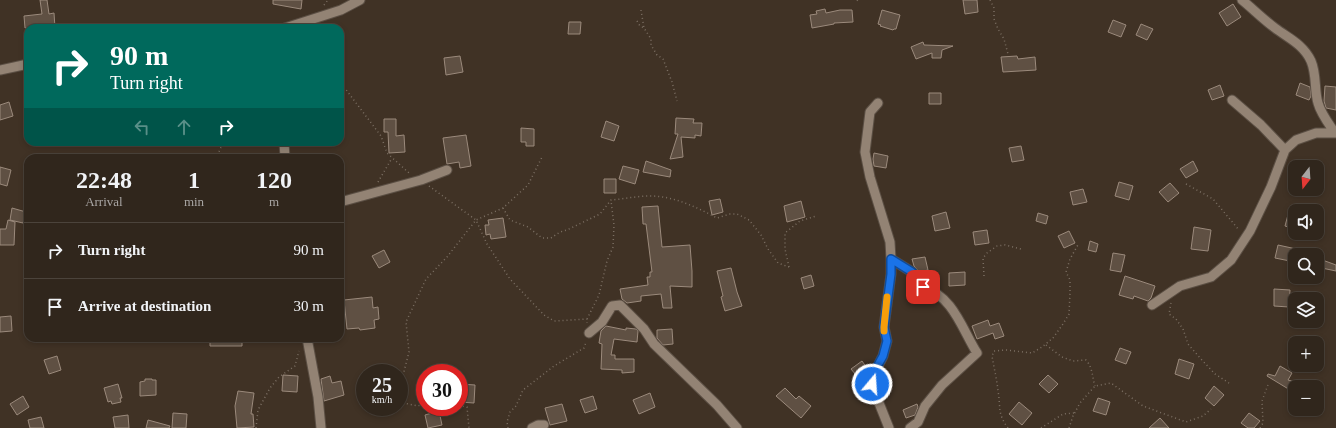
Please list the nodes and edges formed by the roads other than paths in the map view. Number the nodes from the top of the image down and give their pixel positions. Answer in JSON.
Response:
{"nodes":[{"id":1,"x":360,"y":0,"type":"edge"},
{"id":2,"x":1242,"y":0,"type":"edge"},
{"id":3,"x":297,"y":24,"type":"edge"},
{"id":4,"x":24,"y":65,"type":"edge"},
{"id":5,"x":0,"y":70,"type":"edge"},
{"id":6,"x":1232,"y":100,"type":"dead end"},
{"id":7,"x":878,"y":103,"type":"dead end"},
{"id":8,"x":1336,"y":133,"type":"edge"},
{"id":9,"x":1285,"y":150,"type":"junction"},
{"id":10,"x":447,"y":170,"type":"dead end"},
{"id":11,"x":344,"y":201,"type":"edge"},
{"id":12,"x":891,"y":259,"type":"junction"},
{"id":13,"x":1152,"y":305,"type":"dead end"},
{"id":14,"x":589,"y":333,"type":"road end"},
{"id":15,"x":309,"y":342,"type":"edge"},
{"id":16,"x":544,"y":425,"type":"dead end"},
{"id":17,"x":321,"y":428,"type":"edge"},
{"id":18,"x":532,"y":428,"type":"edge"},
{"id":19,"x":737,"y":428,"type":"edge"},
{"id":20,"x":889,"y":428,"type":"edge"},
{"id":21,"x":910,"y":428,"type":"edge"}],
"edges":[{"from":1,"to":3,"type":"street"},
{"from":2,"to":8,"type":"street"},
{"from":4,"to":5,"type":"street"},
{"from":6,"to":9,"type":"street"},
{"from":7,"to":12,"type":"street"},
{"from":8,"to":9,"type":"street"},
{"from":9,"to":13,"type":"street"},
{"from":10,"to":11,"type":"street"},
{"from":12,"to":20,"type":"street"},
{"from":12,"to":21,"type":"street"},
{"from":14,"to":19,"type":"street"},
{"from":15,"to":17,"type":"street"},
{"from":16,"to":18,"type":"street"}]}
